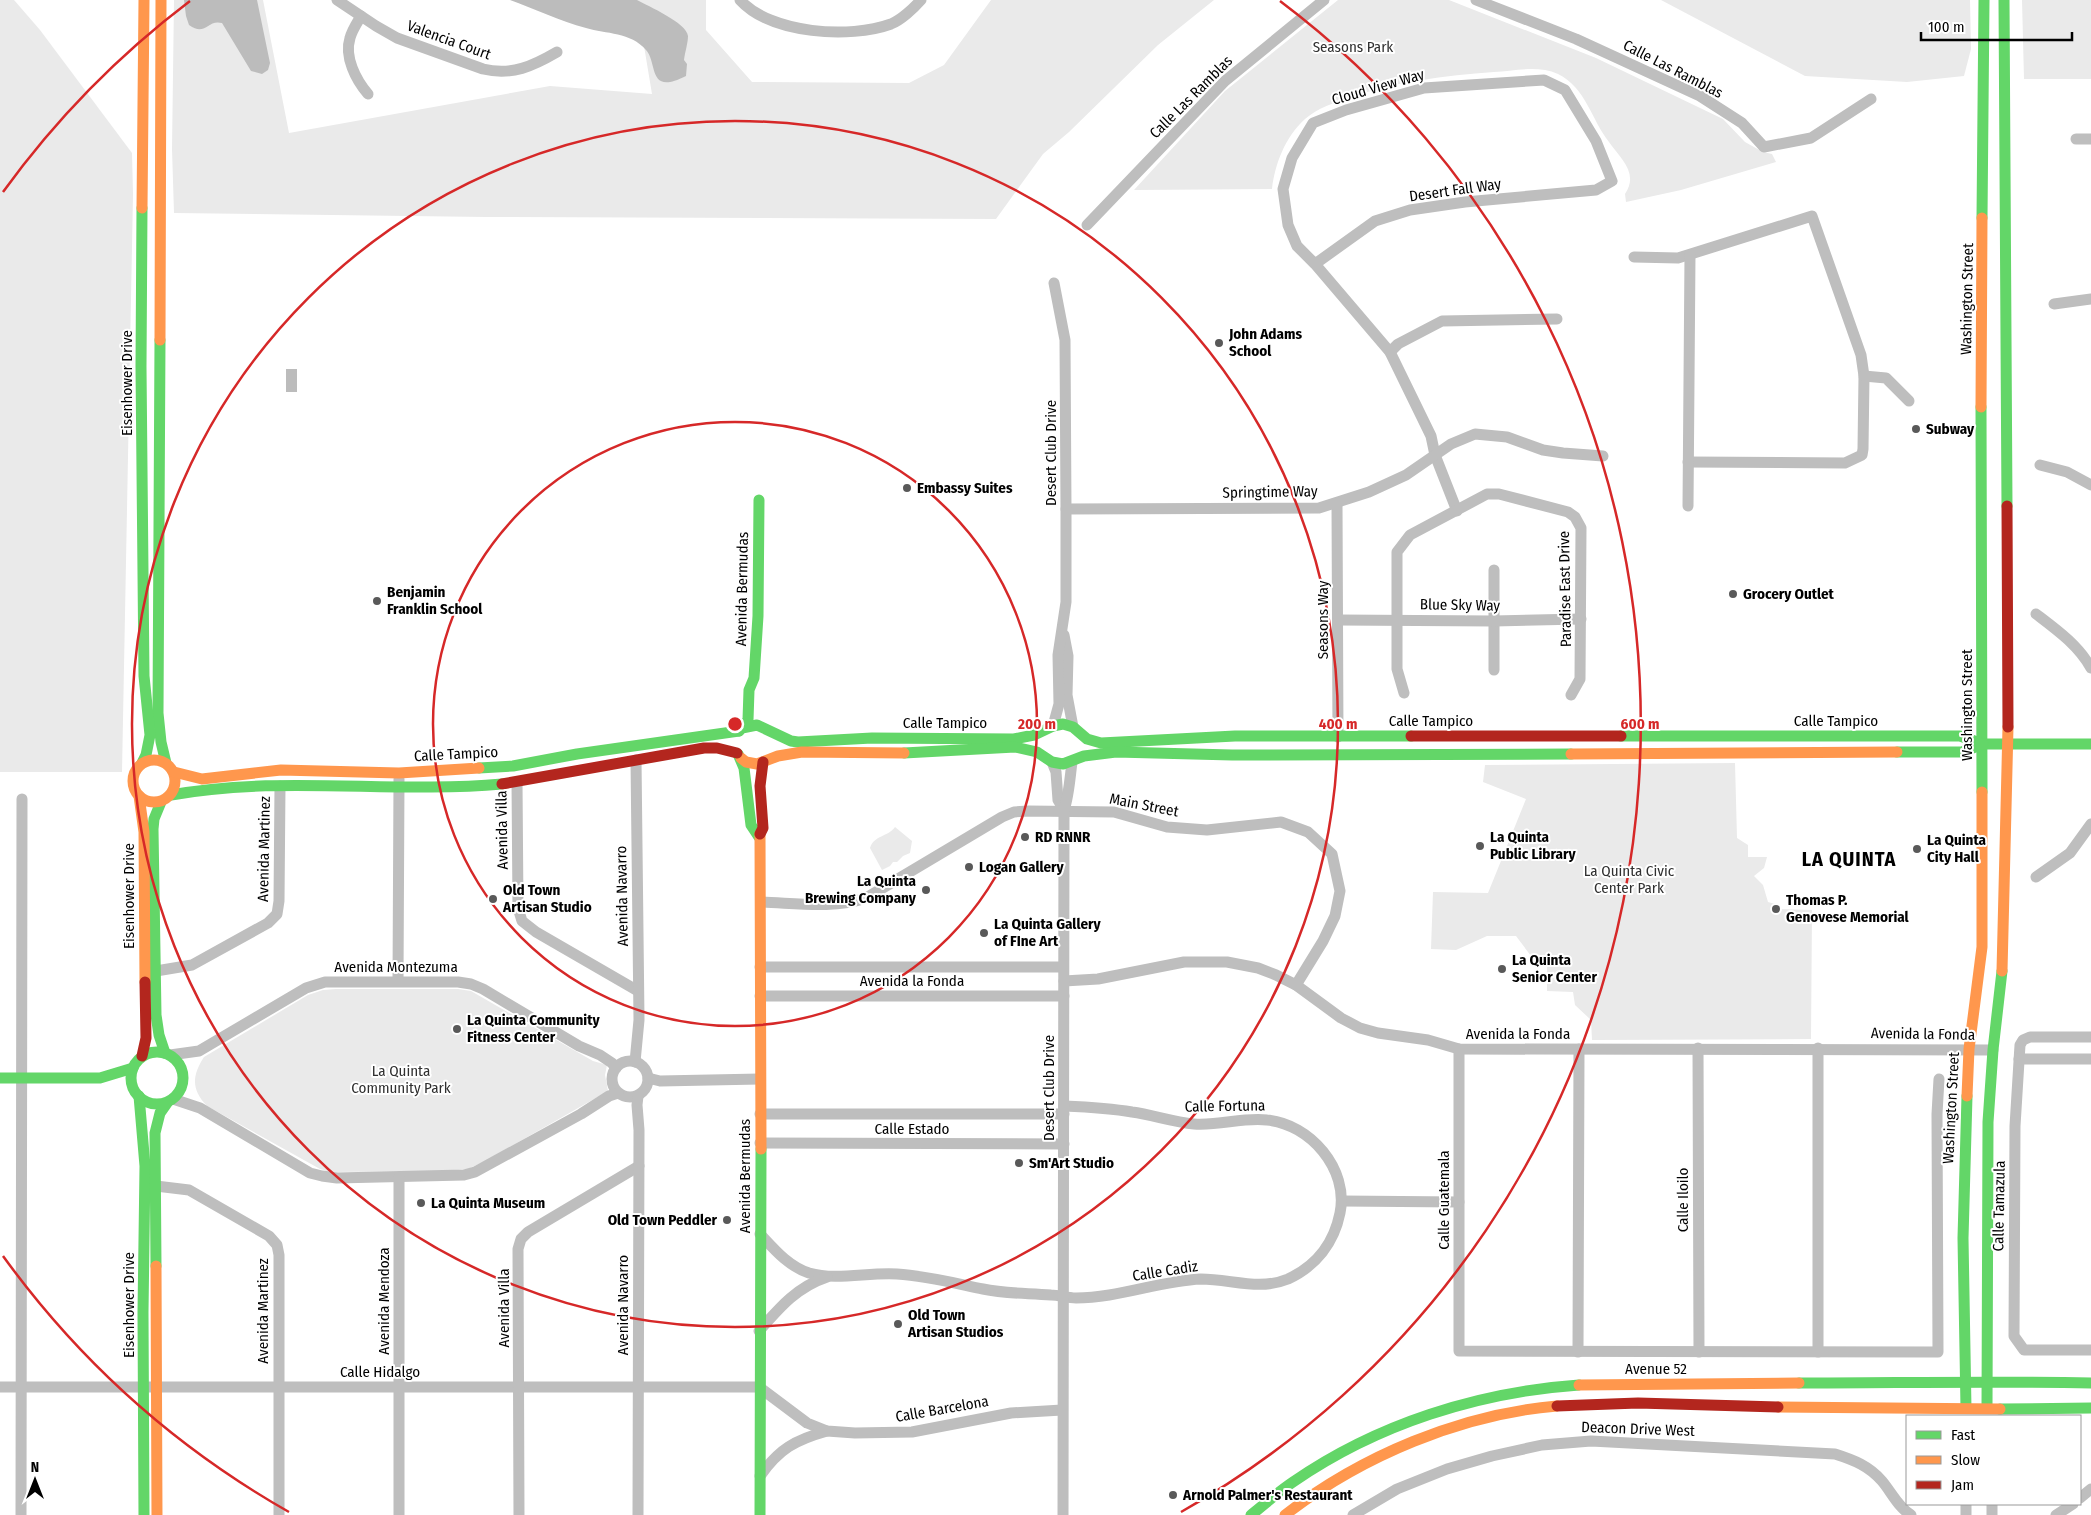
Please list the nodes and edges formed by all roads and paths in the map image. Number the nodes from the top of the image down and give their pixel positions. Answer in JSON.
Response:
{"nodes":[{"id":1,"x":144,"y":0,"type":"edge"},
{"id":2,"x":161,"y":0,"type":"edge"},
{"id":3,"x":337,"y":0,"type":"edge"},
{"id":4,"x":740,"y":0,"type":"edge"},
{"id":5,"x":921,"y":0,"type":"edge"},
{"id":6,"x":1324,"y":0,"type":"edge"},
{"id":7,"x":1476,"y":0,"type":"edge"},
{"id":8,"x":1984,"y":0,"type":"edge"},
{"id":9,"x":2004,"y":0,"type":"edge"},
{"id":10,"x":361,"y":16,"type":"junction"},
{"id":11,"x":557,"y":52,"type":"dead end"},
{"id":12,"x":368,"y":94,"type":"dead end"},
{"id":13,"x":1871,"y":99,"type":"dead end"},
{"id":14,"x":2076,"y":139,"type":"dead end"},
{"id":15,"x":2091,"y":139,"type":"edge"},
{"id":16,"x":1612,"y":181,"type":"joint"},
{"id":17,"x":1087,"y":225,"type":"dead end"},
{"id":18,"x":1690,"y":255,"type":"junction"},
{"id":19,"x":1634,"y":257,"type":"dead end"},
{"id":20,"x":1315,"y":264,"type":"junction"},
{"id":21,"x":1054,"y":284,"type":"dead end"},
{"id":22,"x":2091,"y":298,"type":"edge"},
{"id":23,"x":2054,"y":304,"type":"dead end"},
{"id":24,"x":142,"y":314,"type":"junction"},
{"id":25,"x":1557,"y":319,"type":"dead end"},
{"id":26,"x":1390,"y":352,"type":"junction"},
{"id":27,"x":1864,"y":376,"type":"junction"},
{"id":28,"x":159,"y":380,"type":"junction"},
{"id":29,"x":1909,"y":401,"type":"dead end"},
{"id":30,"x":1435,"y":455,"type":"junction"},
{"id":31,"x":1603,"y":456,"type":"dead end"},
{"id":32,"x":1688,"y":462,"type":"junction"},
{"id":33,"x":2040,"y":465,"type":"dead end"},
{"id":34,"x":2091,"y":485,"type":"edge"},
{"id":35,"x":758,"y":500,"type":"dead end"},
{"id":36,"x":1337,"y":503,"type":"junction"},
{"id":37,"x":1688,"y":506,"type":"dead end"},
{"id":38,"x":1066,"y":509,"type":"junction"},
{"id":39,"x":1457,"y":511,"type":"junction"},
{"id":40,"x":1494,"y":570,"type":"dead end"},
{"id":41,"x":144,"y":607,"type":"junction"},
{"id":42,"x":2036,"y":614,"type":"dead end"},
{"id":43,"x":1396,"y":619,"type":"junction"},
{"id":44,"x":1581,"y":619,"type":"junction"},
{"id":45,"x":1339,"y":620,"type":"junction"},
{"id":46,"x":1494,"y":621,"type":"junction"},
{"id":47,"x":1062,"y":624,"type":"junction"},
{"id":48,"x":159,"y":629,"type":"junction"},
{"id":49,"x":2091,"y":668,"type":"edge"},
{"id":50,"x":1494,"y":670,"type":"dead end"},
{"id":51,"x":754,"y":678,"type":"junction"},
{"id":52,"x":1404,"y":693,"type":"dead end"},
{"id":53,"x":1570,"y":695,"type":"dead end"},
{"id":54,"x":767,"y":728,"type":"junction"},
{"id":55,"x":1051,"y":728,"type":"junction"},
{"id":56,"x":1075,"y":729,"type":"junction"},
{"id":57,"x":741,"y":730,"type":"junction"},
{"id":58,"x":1338,"y":737,"type":"junction"},
{"id":59,"x":1983,"y":744,"type":"junction"},
{"id":60,"x":2008,"y":744,"type":"junction"},
{"id":61,"x":2091,"y":744,"type":"edge"},
{"id":62,"x":739,"y":755,"type":"junction"},
{"id":63,"x":1232,"y":755,"type":"junction"},
{"id":64,"x":636,"y":760,"type":"junction"},
{"id":65,"x":765,"y":761,"type":"junction"},
{"id":66,"x":1050,"y":761,"type":"junction"},
{"id":67,"x":1074,"y":761,"type":"junction"},
{"id":68,"x":142,"y":763,"type":"junction"},
{"id":69,"x":166,"y":763,"type":"junction"},
{"id":70,"x":174,"y":772,"type":"junction"},
{"id":71,"x":399,"y":773,"type":"junction"},
{"id":72,"x":517,"y":782,"type":"junction"},
{"id":73,"x":280,"y":786,"type":"junction"},
{"id":74,"x":399,"y":786,"type":"junction"},
{"id":75,"x":171,"y":795,"type":"junction"},
{"id":76,"x":139,"y":796,"type":"junction"},
{"id":77,"x":22,"y":799,"type":"dead end"},
{"id":78,"x":161,"y":802,"type":"junction"},
{"id":79,"x":1064,"y":810,"type":"junction"},
{"id":80,"x":2091,"y":824,"type":"edge"},
{"id":81,"x":759,"y":837,"type":"junction"},
{"id":82,"x":2036,"y":877,"type":"dead end"},
{"id":83,"x":761,"y":902,"type":"junction"},
{"id":84,"x":760,"y":967,"type":"junction"},
{"id":85,"x":1064,"y":967,"type":"junction"},
{"id":86,"x":150,"y":972,"type":"junction"},
{"id":87,"x":398,"y":981,"type":"junction"},
{"id":88,"x":1064,"y":981,"type":"junction"},
{"id":89,"x":1296,"y":985,"type":"junction"},
{"id":90,"x":638,"y":991,"type":"junction"},
{"id":91,"x":760,"y":996,"type":"junction"},
{"id":92,"x":1064,"y":996,"type":"junction"},
{"id":93,"x":2091,"y":1037,"type":"edge"},
{"id":94,"x":1698,"y":1048,"type":"junction"},
{"id":95,"x":1818,"y":1048,"type":"junction"},
{"id":96,"x":1459,"y":1049,"type":"junction"},
{"id":97,"x":1579,"y":1049,"type":"junction"},
{"id":98,"x":1969,"y":1049,"type":"junction"},
{"id":99,"x":1993,"y":1050,"type":"junction"},
{"id":100,"x":168,"y":1054,"type":"junction"},
{"id":101,"x":142,"y":1056,"type":"junction"},
{"id":102,"x":2018,"y":1059,"type":"junction"},
{"id":103,"x":2091,"y":1059,"type":"edge"},
{"id":104,"x":635,"y":1062,"type":"junction"},
{"id":105,"x":133,"y":1068,"type":"junction"},
{"id":106,"x":616,"y":1068,"type":"junction"},
{"id":107,"x":0,"y":1078,"type":"edge"},
{"id":108,"x":22,"y":1078,"type":"junction"},
{"id":109,"x":100,"y":1078,"type":"junction"},
{"id":110,"x":648,"y":1078,"type":"junction"},
{"id":111,"x":760,"y":1079,"type":"junction"},
{"id":112,"x":1939,"y":1079,"type":"dead end"},
{"id":113,"x":136,"y":1093,"type":"junction"},
{"id":114,"x":618,"y":1093,"type":"junction"},
{"id":115,"x":638,"y":1096,"type":"junction"},
{"id":116,"x":170,"y":1101,"type":"junction"},
{"id":117,"x":1064,"y":1110,"type":"junction"},
{"id":118,"x":760,"y":1114,"type":"junction"},
{"id":119,"x":760,"y":1143,"type":"junction"},
{"id":120,"x":1064,"y":1144,"type":"junction"},
{"id":121,"x":639,"y":1166,"type":"junction"},
{"id":122,"x":400,"y":1176,"type":"junction"},
{"id":123,"x":156,"y":1186,"type":"junction"},
{"id":124,"x":1342,"y":1202,"type":"junction"},
{"id":125,"x":1459,"y":1202,"type":"junction"},
{"id":126,"x":760,"y":1234,"type":"junction"},
{"id":127,"x":831,"y":1276,"type":"junction"},
{"id":128,"x":1064,"y":1296,"type":"junction"},
{"id":129,"x":759,"y":1331,"type":"junction"},
{"id":130,"x":2091,"y":1350,"type":"edge"},
{"id":131,"x":1578,"y":1352,"type":"junction"},
{"id":132,"x":1699,"y":1352,"type":"junction"},
{"id":133,"x":1818,"y":1352,"type":"junction"},
{"id":134,"x":1987,"y":1381,"type":"junction"},
{"id":135,"x":1966,"y":1382,"type":"junction"},
{"id":136,"x":2091,"y":1383,"type":"edge"},
{"id":137,"x":0,"y":1387,"type":"edge"},
{"id":138,"x":22,"y":1387,"type":"junction"},
{"id":139,"x":278,"y":1387,"type":"junction"},
{"id":140,"x":399,"y":1387,"type":"junction"},
{"id":141,"x":519,"y":1387,"type":"junction"},
{"id":142,"x":637,"y":1387,"type":"junction"},
{"id":143,"x":759,"y":1387,"type":"junction"},
{"id":144,"x":145,"y":1388,"type":"junction"},
{"id":145,"x":157,"y":1388,"type":"junction"},
{"id":146,"x":2091,"y":1408,"type":"edge"},
{"id":147,"x":1062,"y":1410,"type":"junction"},
{"id":148,"x":1966,"y":1412,"type":"edge"},
{"id":149,"x":1988,"y":1412,"type":"edge"},
{"id":150,"x":827,"y":1431,"type":"junction"},
{"id":151,"x":760,"y":1477,"type":"junction"},
{"id":152,"x":2091,"y":1489,"type":"edge"},
{"id":153,"x":2081,"y":1497,"type":"edge"},
{"id":154,"x":2071,"y":1505,"type":"edge"},
{"id":155,"x":22,"y":1515,"type":"edge"},
{"id":156,"x":144,"y":1515,"type":"edge"},
{"id":157,"x":157,"y":1515,"type":"edge"},
{"id":158,"x":279,"y":1515,"type":"edge"},
{"id":159,"x":399,"y":1515,"type":"edge"},
{"id":160,"x":519,"y":1515,"type":"edge"},
{"id":161,"x":638,"y":1515,"type":"edge"},
{"id":162,"x":760,"y":1515,"type":"edge"},
{"id":163,"x":1063,"y":1515,"type":"edge"},
{"id":164,"x":1252,"y":1515,"type":"edge"},
{"id":165,"x":1285,"y":1515,"type":"edge"},
{"id":166,"x":1353,"y":1515,"type":"edge"},
{"id":167,"x":1911,"y":1515,"type":"edge"},
{"id":168,"x":2056,"y":1515,"type":"edge"}],
"edges":[{"from":1,"to":24,"type":"main road","name":"Eisenhower Drive"},
{"from":2,"to":28,"type":"main road"},
{"from":3,"to":10,"type":"street","name":"Valencia Court"},
{"from":4,"to":5,"type":"street"},
{"from":6,"to":17,"type":"street","name":"Calle Las Ramblas"},
{"from":7,"to":13,"type":"street","name":"Calle Las Ramblas"},
{"from":8,"to":59,"type":"main road","name":"Washington Street"},
{"from":9,"to":60,"type":"main road"},
{"from":10,"to":11,"type":"street","name":"Valencia Court"},
{"from":10,"to":12,"type":"street"},
{"from":14,"to":15,"type":"street"},
{"from":16,"to":20,"type":"street","name":"Desert Fall Way"},
{"from":16,"to":20,"type":"street","name":"Cloud View Way"},
{"from":18,"to":19,"type":"street"},
{"from":18,"to":27,"type":"street"},
{"from":18,"to":32,"type":"street"},
{"from":20,"to":26,"type":"street","name":"Cloud View Way"},
{"from":21,"to":38,"type":"street","name":"Desert Club Drive"},
{"from":22,"to":23,"type":"street"},
{"from":24,"to":28,"type":"main road"},
{"from":24,"to":41,"type":"main road","name":"Eisenhower Drive"},
{"from":25,"to":26,"type":"street"},
{"from":26,"to":30,"type":"street","name":"Cloud View Way"},
{"from":27,"to":29,"type":"street"},
{"from":27,"to":32,"type":"street"},
{"from":28,"to":48,"type":"main road"},
{"from":30,"to":31,"type":"street","name":"Springtime Way"},
{"from":30,"to":36,"type":"street","name":"Springtime Way"},
{"from":30,"to":39,"type":"street","name":"Cloud View Way"},
{"from":32,"to":37,"type":"street"},
{"from":33,"to":34,"type":"street"},
{"from":35,"to":51,"type":"main road","name":"Avenida Bermudas"},
{"from":36,"to":38,"type":"street","name":"Springtime Way"},
{"from":36,"to":45,"type":"street","name":"Seasons Way"},
{"from":38,"to":47,"type":"street","name":"Desert Club Drive"},
{"from":39,"to":43,"type":"street"},
{"from":39,"to":44,"type":"street","name":"Paradise East Drive"},
{"from":40,"to":46,"type":"street"},
{"from":41,"to":48,"type":"main road"},
{"from":41,"to":68,"type":"main road","name":"Eisenhower Drive"},
{"from":42,"to":49,"type":"street"},
{"from":43,"to":45,"type":"street","name":"Blue Sky Way"},
{"from":43,"to":46,"type":"street","name":"Blue Sky Way"},
{"from":43,"to":52,"type":"street"},
{"from":44,"to":46,"type":"street","name":"Blue Sky Way"},
{"from":44,"to":53,"type":"street","name":"Paradise East Drive"},
{"from":45,"to":58,"type":"street","name":"Seasons Way"},
{"from":46,"to":50,"type":"street"},
{"from":47,"to":55,"type":"street","name":"Desert Club Drive"},
{"from":47,"to":56,"type":"street","name":"Desert Club Drive"},
{"from":48,"to":69,"type":"main road"},
{"from":51,"to":54,"type":"main road","name":"Avenida Bermudas"},
{"from":51,"to":57,"type":"main road","name":"Avenida Bermudas"},
{"from":54,"to":55,"type":"main road","name":"Calle Tampico"},
{"from":54,"to":57,"type":"main road","name":"Calle Tampico"},
{"from":54,"to":65,"type":"main road","name":"Avenida Bermudas"},
{"from":55,"to":56,"type":"main road","name":"Calle Tampico"},
{"from":55,"to":66,"type":"main road","name":"Desert Club Drive"},
{"from":56,"to":58,"type":"main road","name":"Calle Tampico"},
{"from":56,"to":67,"type":"main road","name":"Desert Club Drive"},
{"from":57,"to":62,"type":"main road","name":"Avenida Bermudas"},
{"from":57,"to":71,"type":"main road","name":"Calle Tampico"},
{"from":58,"to":59,"type":"main road","name":"Calle Tampico"},
{"from":58,"to":63,"type":"main road"},
{"from":59,"to":60,"type":"main road","name":"Calle Tampico"},
{"from":59,"to":63,"type":"main road","name":"Calle Tampico"},
{"from":59,"to":98,"type":"main road","name":"Washington Street"},
{"from":60,"to":61,"type":"main road","name":"Calle Tampico"},
{"from":60,"to":99,"type":"main road"},
{"from":62,"to":64,"type":"main road","name":"Calle Tampico"},
{"from":62,"to":65,"type":"main road","name":"Calle Tampico"},
{"from":62,"to":81,"type":"main road","name":"Avenida Bermudas"},
{"from":63,"to":67,"type":"main road","name":"Calle Tampico"},
{"from":64,"to":72,"type":"main road","name":"Calle Tampico"},
{"from":64,"to":90,"type":"street","name":"Avenida Navarro"},
{"from":65,"to":66,"type":"main road","name":"Calle Tampico"},
{"from":65,"to":81,"type":"main road","name":"Avenida Bermudas"},
{"from":66,"to":67,"type":"main road","name":"Calle Tampico"},
{"from":66,"to":79,"type":"street","name":"Desert Club Drive"},
{"from":67,"to":79,"type":"street","name":"Desert Club Drive"},
{"from":68,"to":69,"type":"main road"},
{"from":68,"to":76,"type":"main road","name":"Eisenhower Drive"},
{"from":69,"to":70,"type":"main road"},
{"from":70,"to":71,"type":"main road","name":"Calle Tampico"},
{"from":70,"to":75,"type":"main road"},
{"from":71,"to":74,"type":"street"},
{"from":72,"to":74,"type":"main road","name":"Calle Tampico"},
{"from":72,"to":90,"type":"street","name":"Avenida Villa"},
{"from":73,"to":74,"type":"main road","name":"Calle Tampico"},
{"from":73,"to":75,"type":"main road","name":"Calle Tampico"},
{"from":73,"to":86,"type":"street","name":"Avenida Martinez"},
{"from":74,"to":87,"type":"street"},
{"from":75,"to":78,"type":"main road"},
{"from":76,"to":78,"type":"main road"},
{"from":76,"to":86,"type":"main road","name":"Eisenhower Drive"},
{"from":77,"to":108,"type":"street"},
{"from":78,"to":86,"type":"main road","name":"Eisenhower Drive"},
{"from":79,"to":83,"type":"street","name":"Main Street"},
{"from":79,"to":85,"type":"street","name":"Desert Club Drive"},
{"from":79,"to":89,"type":"street","name":"Main Street"},
{"from":80,"to":82,"type":"street"},
{"from":81,"to":83,"type":"main road","name":"Avenida Bermudas"},
{"from":83,"to":84,"type":"main road","name":"Avenida Bermudas"},
{"from":84,"to":85,"type":"street","name":"Avenida la Fonda"},
{"from":84,"to":91,"type":"main road","name":"Avenida Bermudas"},
{"from":85,"to":88,"type":"street","name":"Desert Club Drive"},
{"from":86,"to":100,"type":"main road","name":"Eisenhower Drive"},
{"from":86,"to":101,"type":"main road","name":"Eisenhower Drive"},
{"from":87,"to":100,"type":"street","name":"Avenida Montezuma"},
{"from":87,"to":106,"type":"street","name":"Avenida Montezuma"},
{"from":88,"to":89,"type":"street","name":"Avenida la Fonda"},
{"from":88,"to":92,"type":"street","name":"Desert Club Drive"},
{"from":89,"to":96,"type":"street","name":"Avenida la Fonda"},
{"from":90,"to":104,"type":"street","name":"Avenida Navarro"},
{"from":91,"to":92,"type":"street","name":"Avenida la Fonda"},
{"from":91,"to":111,"type":"main road","name":"Avenida Bermudas"},
{"from":92,"to":117,"type":"street","name":"Desert Club Drive"},
{"from":93,"to":102,"type":"street"},
{"from":94,"to":95,"type":"street","name":"Avenida la Fonda"},
{"from":94,"to":97,"type":"street","name":"Avenida la Fonda"},
{"from":94,"to":132,"type":"street","name":"Calle Iloilo"},
{"from":95,"to":98,"type":"street","name":"Avenida la Fonda"},
{"from":95,"to":133,"type":"street"},
{"from":96,"to":97,"type":"street","name":"Avenida la Fonda"},
{"from":96,"to":125,"type":"street","name":"Calle Guatemala"},
{"from":97,"to":131,"type":"street"},
{"from":98,"to":99,"type":"street","name":"Avenida la Fonda"},
{"from":98,"to":135,"type":"main road","name":"Washington Street"},
{"from":99,"to":134,"type":"main road"},
{"from":100,"to":101,"type":"main road"},
{"from":100,"to":116,"type":"main road","name":"Eisenhower Drive"},
{"from":101,"to":105,"type":"main road","name":"Eisenhower Drive"},
{"from":102,"to":103,"type":"street"},
{"from":102,"to":130,"type":"street","name":"Calle Tamazula"},
{"from":104,"to":106,"type":"street"},
{"from":104,"to":110,"type":"street"},
{"from":105,"to":109,"type":"main road"},
{"from":105,"to":113,"type":"main road","name":"Eisenhower Drive"},
{"from":106,"to":114,"type":"street"},
{"from":107,"to":108,"type":"main road"},
{"from":108,"to":109,"type":"main road"},
{"from":108,"to":138,"type":"street"},
{"from":109,"to":113,"type":"main road"},
{"from":110,"to":111,"type":"street"},
{"from":110,"to":115,"type":"street"},
{"from":111,"to":118,"type":"main road","name":"Avenida Bermudas"},
{"from":112,"to":133,"type":"street"},
{"from":113,"to":116,"type":"main road"},
{"from":113,"to":144,"type":"main road","name":"Eisenhower Drive"},
{"from":114,"to":115,"type":"street"},
{"from":114,"to":122,"type":"street"},
{"from":115,"to":121,"type":"street","name":"Avenida Navarro"},
{"from":116,"to":122,"type":"street"},
{"from":116,"to":123,"type":"main road","name":"Eisenhower Drive"},
{"from":117,"to":118,"type":"street","name":"Calle Estado"},
{"from":117,"to":120,"type":"street","name":"Desert Club Drive"},
{"from":117,"to":124,"type":"street","name":"Calle Fortuna"},
{"from":118,"to":119,"type":"main road","name":"Avenida Bermudas"},
{"from":119,"to":120,"type":"street","name":"Calle Estado"},
{"from":119,"to":126,"type":"main road","name":"Avenida Bermudas"},
{"from":120,"to":128,"type":"street","name":"Desert Club Drive"},
{"from":121,"to":141,"type":"street","name":"Avenida Villa"},
{"from":121,"to":142,"type":"street","name":"Avenida Navarro"},
{"from":122,"to":140,"type":"street","name":"Avenida Mendoza"},
{"from":123,"to":139,"type":"street","name":"Avenida Martinez"},
{"from":123,"to":145,"type":"main road","name":"Eisenhower Drive"},
{"from":124,"to":125,"type":"street"},
{"from":124,"to":128,"type":"street","name":"Calle Cadiz"},
{"from":125,"to":131,"type":"street","name":"Calle Guatemala"},
{"from":126,"to":127,"type":"street","name":"Calle Cadiz"},
{"from":126,"to":129,"type":"main road","name":"Avenida Bermudas"},
{"from":127,"to":128,"type":"street","name":"Calle Cadiz"},
{"from":127,"to":129,"type":"street","name":"Calle Cadiz"},
{"from":128,"to":147,"type":"street","name":"Desert Club Drive"},
{"from":129,"to":143,"type":"main road","name":"Avenida Bermudas"},
{"from":131,"to":132,"type":"street"},
{"from":132,"to":133,"type":"street"},
{"from":134,"to":135,"type":"main road","name":"Avenue 52"},
{"from":134,"to":136,"type":"main road","name":"Avenue 52"},
{"from":134,"to":149,"type":"main road"},
{"from":135,"to":148,"type":"main road","name":"Washington Street"},
{"from":135,"to":164,"type":"main road","name":"Avenue 52"},
{"from":137,"to":138,"type":"street","name":"Calle Hidalgo"},
{"from":138,"to":144,"type":"street","name":"Calle Hidalgo"},
{"from":138,"to":155,"type":"street"},
{"from":139,"to":140,"type":"street","name":"Calle Hidalgo"},
{"from":139,"to":145,"type":"street","name":"Calle Hidalgo"},
{"from":139,"to":158,"type":"street","name":"Avenida Martinez"},
{"from":140,"to":141,"type":"street","name":"Calle Hidalgo"},
{"from":140,"to":159,"type":"street","name":"Avenida Mendoza"},
{"from":141,"to":142,"type":"street","name":"Calle Hidalgo"},
{"from":141,"to":160,"type":"street","name":"Avenida Villa"},
{"from":142,"to":143,"type":"street","name":"Calle Hidalgo"},
{"from":142,"to":161,"type":"street","name":"Avenida Navarro"},
{"from":143,"to":150,"type":"street","name":"Calle Barcelona"},
{"from":143,"to":151,"type":"main road","name":"Avenida Bermudas"},
{"from":144,"to":145,"type":"street","name":"Calle Hidalgo"},
{"from":144,"to":156,"type":"main road","name":"Eisenhower Drive"},
{"from":145,"to":157,"type":"main road","name":"Eisenhower Drive"},
{"from":146,"to":149,"type":"main road"},
{"from":147,"to":150,"type":"street","name":"Calle Barcelona"},
{"from":147,"to":163,"type":"street","name":"Desert Club Drive"},
{"from":148,"to":149,"type":"main road"},
{"from":148,"to":165,"type":"main road"},
{"from":150,"to":151,"type":"street","name":"Calle Barcelona"},
{"from":151,"to":162,"type":"main road","name":"Avenida Bermudas"},
{"from":152,"to":153,"type":"street"},
{"from":154,"to":168,"type":"street"},
{"from":166,"to":167,"type":"street","name":"Deacon Drive West"}]}
